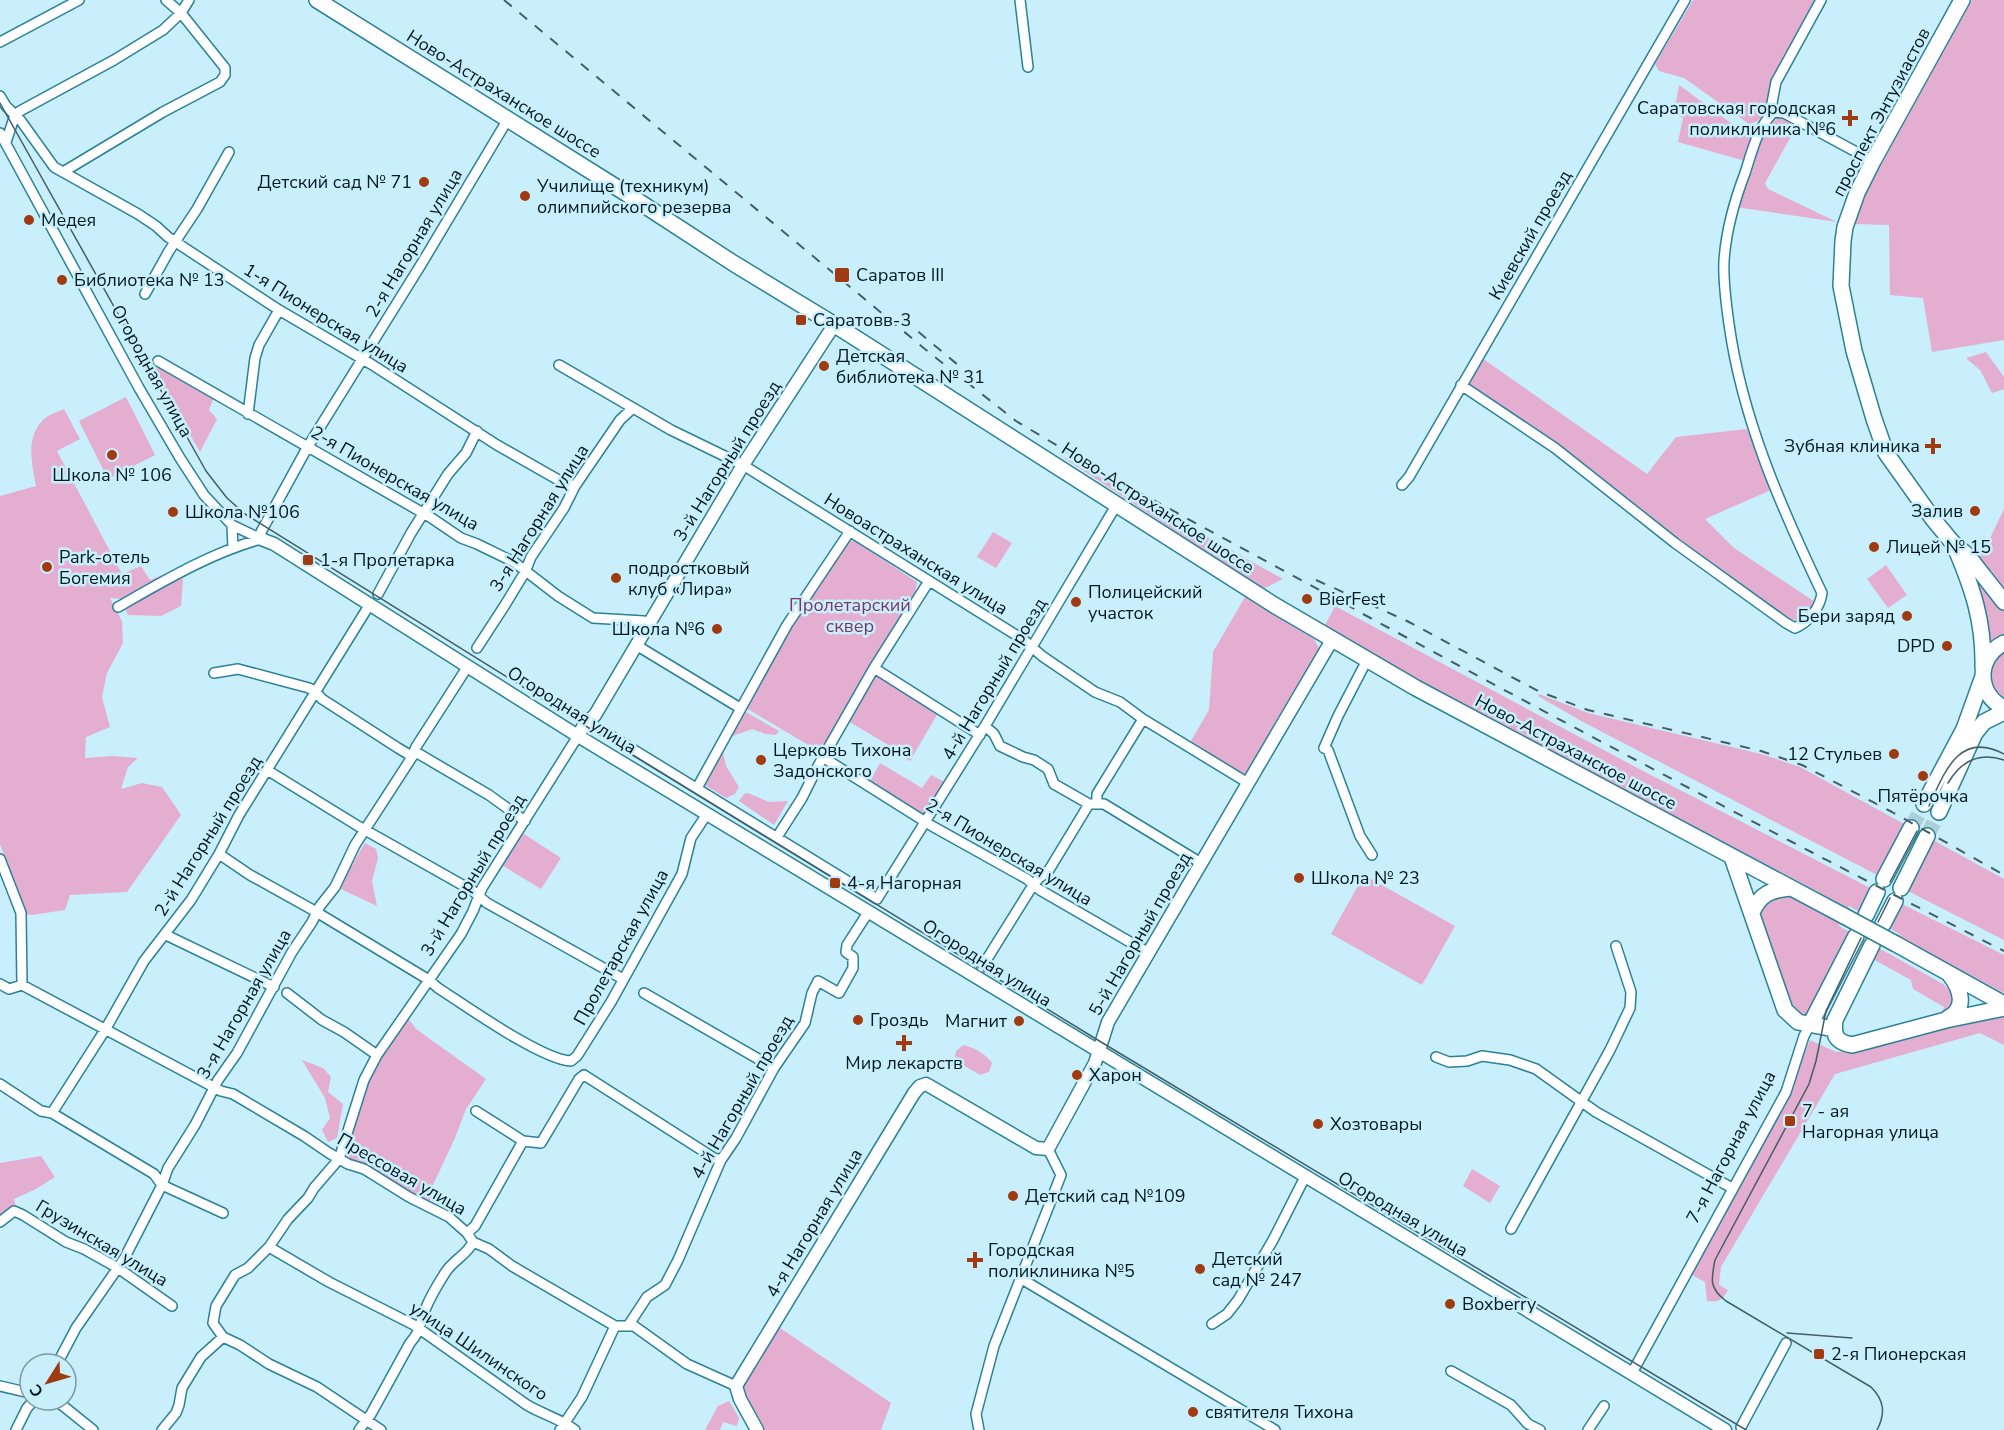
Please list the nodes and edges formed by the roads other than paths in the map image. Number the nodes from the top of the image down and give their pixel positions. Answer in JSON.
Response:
{"nodes":[{"id":1,"x":79,"y":0,"type":"edge"},
{"id":2,"x":166,"y":0,"type":"edge"},
{"id":3,"x":189,"y":0,"type":"edge"},
{"id":4,"x":317,"y":0,"type":"edge"},
{"id":5,"x":1020,"y":0,"type":"edge"},
{"id":6,"x":1685,"y":0,"type":"edge"},
{"id":7,"x":1821,"y":0,"type":"edge"},
{"id":8,"x":1962,"y":0,"type":"edge"},
{"id":9,"x":181,"y":14,"type":"junction"},
{"id":10,"x":0,"y":42,"type":"edge"},
{"id":11,"x":1028,"y":68,"type":"dead end"},
{"id":12,"x":0,"y":96,"type":"edge"},
{"id":13,"x":1774,"y":112,"type":"junction"},
{"id":14,"x":15,"y":115,"type":"junction"},
{"id":15,"x":508,"y":119,"type":"junction"},
{"id":16,"x":0,"y":133,"type":"edge"},
{"id":17,"x":6,"y":142,"type":"junction"},
{"id":18,"x":229,"y":152,"type":"dead end"},
{"id":19,"x":1873,"y":161,"type":"junction"},
{"id":20,"x":63,"y":172,"type":"junction"},
{"id":21,"x":176,"y":242,"type":"junction"},
{"id":22,"x":144,"y":294,"type":"dead end"},
{"id":23,"x":279,"y":310,"type":"junction"},
{"id":24,"x":834,"y":325,"type":"junction"},
{"id":25,"x":362,"y":359,"type":"junction"},
{"id":26,"x":158,"y":361,"type":"dead end"},
{"id":27,"x":560,"y":364,"type":"dead end"},
{"id":28,"x":1461,"y":385,"type":"junction"},
{"id":29,"x":633,"y":408,"type":"junction"},
{"id":30,"x":248,"y":414,"type":"junction"},
{"id":31,"x":477,"y":431,"type":"junction"},
{"id":32,"x":307,"y":448,"type":"junction"},
{"id":33,"x":742,"y":465,"type":"junction"},
{"id":34,"x":1402,"y":485,"type":"dead end"},
{"id":35,"x":575,"y":486,"type":"junction"},
{"id":36,"x":1117,"y":504,"type":"junction"},
{"id":37,"x":423,"y":514,"type":"junction"},
{"id":38,"x":232,"y":525,"type":"junction"},
{"id":39,"x":850,"y":531,"type":"junction"},
{"id":40,"x":261,"y":539,"type":"junction"},
{"id":41,"x":1952,"y":542,"type":"junction"},
{"id":42,"x":233,"y":548,"type":"junction"},
{"id":43,"x":525,"y":572,"type":"junction"},
{"id":44,"x":929,"y":581,"type":"junction"},
{"id":45,"x":374,"y":599,"type":"junction"},
{"id":46,"x":2004,"y":602,"type":"edge"},
{"id":47,"x":118,"y":607,"type":"dead end"},
{"id":48,"x":649,"y":624,"type":"junction"},
{"id":49,"x":1332,"y":640,"type":"junction"},
{"id":50,"x":2004,"y":643,"type":"edge"},
{"id":51,"x":636,"y":645,"type":"junction"},
{"id":52,"x":1033,"y":647,"type":"junction"},
{"id":53,"x":477,"y":648,"type":"dead end"},
{"id":54,"x":1367,"y":660,"type":"junction"},
{"id":55,"x":468,"y":666,"type":"junction"},
{"id":56,"x":874,"y":668,"type":"junction"},
{"id":57,"x":214,"y":673,"type":"dead end"},
{"id":58,"x":1983,"y":674,"type":"junction"},
{"id":59,"x":316,"y":692,"type":"junction"},
{"id":60,"x":740,"y":708,"type":"junction"},
{"id":61,"x":2004,"y":710,"type":"edge"},
{"id":62,"x":1143,"y":719,"type":"junction"},
{"id":63,"x":589,"y":720,"type":"junction"},
{"id":64,"x":983,"y":731,"type":"junction"},
{"id":65,"x":578,"y":736,"type":"junction"},
{"id":66,"x":414,"y":754,"type":"junction"},
{"id":67,"x":824,"y":758,"type":"junction"},
{"id":68,"x":267,"y":771,"type":"junction"},
{"id":69,"x":1248,"y":783,"type":"junction"},
{"id":70,"x":697,"y":788,"type":"junction"},
{"id":71,"x":1093,"y":804,"type":"junction"},
{"id":72,"x":1924,"y":804,"type":"tunnel mouth"},
{"id":73,"x":1939,"y":812,"type":"tunnel mouth"},
{"id":74,"x":707,"y":814,"type":"junction"},
{"id":75,"x":525,"y":821,"type":"junction"},
{"id":76,"x":925,"y":822,"type":"junction"},
{"id":77,"x":1911,"y":828,"type":"tunnel mouth"},
{"id":78,"x":366,"y":830,"type":"junction"},
{"id":79,"x":1927,"y":836,"type":"tunnel mouth"},
{"id":80,"x":777,"y":837,"type":"junction"},
{"id":81,"x":219,"y":854,"type":"junction"},
{"id":82,"x":1372,"y":855,"type":"dead end"},
{"id":83,"x":1732,"y":857,"type":"junction"},
{"id":84,"x":0,"y":859,"type":"edge"},
{"id":85,"x":1201,"y":863,"type":"junction"},
{"id":86,"x":1034,"y":885,"type":"junction"},
{"id":87,"x":1790,"y":888,"type":"junction"},
{"id":88,"x":479,"y":897,"type":"junction"},
{"id":89,"x":869,"y":911,"type":"junction"},
{"id":90,"x":1752,"y":912,"type":"junction"},
{"id":91,"x":317,"y":913,"type":"junction"},
{"id":92,"x":1866,"y":915,"type":"dead end"},
{"id":93,"x":1882,"y":924,"type":"dead end"},
{"id":94,"x":166,"y":935,"type":"junction"},
{"id":95,"x":1856,"y":936,"type":"dead end"},
{"id":96,"x":1872,"y":945,"type":"dead end"},
{"id":97,"x":1616,"y":946,"type":"dead end"},
{"id":98,"x":1149,"y":953,"type":"junction"},
{"id":99,"x":982,"y":967,"type":"dead end"},
{"id":100,"x":1950,"y":975,"type":"junction"},
{"id":101,"x":623,"y":979,"type":"junction"},
{"id":102,"x":429,"y":980,"type":"junction"},
{"id":103,"x":0,"y":984,"type":"edge"},
{"id":104,"x":22,"y":985,"type":"junction"},
{"id":105,"x":274,"y":987,"type":"junction"},
{"id":106,"x":287,"y":993,"type":"dead end"},
{"id":107,"x":644,"y":993,"type":"dead end"},
{"id":108,"x":2004,"y":1004,"type":"edge"},
{"id":109,"x":2004,"y":1008,"type":"edge"},
{"id":110,"x":1946,"y":1020,"type":"junction"},
{"id":111,"x":1811,"y":1023,"type":"junction"},
{"id":112,"x":1834,"y":1029,"type":"junction"},
{"id":113,"x":105,"y":1030,"type":"junction"},
{"id":114,"x":1099,"y":1052,"type":"junction"},
{"id":115,"x":377,"y":1055,"type":"junction"},
{"id":116,"x":1436,"y":1057,"type":"dead end"},
{"id":117,"x":774,"y":1068,"type":"junction"},
{"id":118,"x":0,"y":1084,"type":"edge"},
{"id":119,"x":214,"y":1088,"type":"junction"},
{"id":120,"x":1581,"y":1102,"type":"junction"},
{"id":121,"x":476,"y":1111,"type":"dead end"},
{"id":122,"x":52,"y":1113,"type":"junction"},
{"id":123,"x":523,"y":1141,"type":"junction"},
{"id":124,"x":1048,"y":1149,"type":"junction"},
{"id":125,"x":339,"y":1159,"type":"junction"},
{"id":126,"x":721,"y":1160,"type":"junction"},
{"id":127,"x":1305,"y":1177,"type":"junction"},
{"id":128,"x":162,"y":1185,"type":"junction"},
{"id":129,"x":1732,"y":1188,"type":"junction"},
{"id":130,"x":223,"y":1213,"type":"dead end"},
{"id":131,"x":0,"y":1222,"type":"edge"},
{"id":132,"x":1511,"y":1229,"type":"dead end"},
{"id":133,"x":467,"y":1233,"type":"junction"},
{"id":134,"x":473,"y":1242,"type":"junction"},
{"id":135,"x":269,"y":1247,"type":"junction"},
{"id":136,"x":118,"y":1268,"type":"junction"},
{"id":137,"x":1020,"y":1278,"type":"junction"},
{"id":138,"x":172,"y":1306,"type":"dead end"},
{"id":139,"x":1212,"y":1324,"type":"dead end"},
{"id":140,"x":615,"y":1326,"type":"junction"},
{"id":141,"x":628,"y":1326,"type":"junction"},
{"id":142,"x":421,"y":1329,"type":"junction"},
{"id":143,"x":223,"y":1336,"type":"junction"},
{"id":144,"x":1786,"y":1343,"type":"dead end"},
{"id":145,"x":63,"y":1352,"type":"edge"},
{"id":146,"x":1451,"y":1371,"type":"dead end"},
{"id":147,"x":1632,"y":1373,"type":"junction"},
{"id":148,"x":0,"y":1386,"type":"edge"},
{"id":149,"x":736,"y":1386,"type":"junction"},
{"id":150,"x":18,"y":1391,"type":"edge"},
{"id":151,"x":1605,"y":1406,"type":"dead end"},
{"id":152,"x":25,"y":1412,"type":"edge"},
{"id":153,"x":69,"y":1412,"type":"edge"},
{"id":154,"x":366,"y":1420,"type":"junction"},
{"id":155,"x":562,"y":1426,"type":"edge"},
{"id":156,"x":1741,"y":1427,"type":"dead end"},
{"id":157,"x":16,"y":1430,"type":"edge"},
{"id":158,"x":93,"y":1430,"type":"edge"},
{"id":159,"x":162,"y":1430,"type":"edge"},
{"id":160,"x":359,"y":1430,"type":"edge"},
{"id":161,"x":381,"y":1430,"type":"edge"},
{"id":162,"x":575,"y":1430,"type":"edge"},
{"id":163,"x":757,"y":1430,"type":"edge"},
{"id":164,"x":979,"y":1430,"type":"edge"},
{"id":165,"x":1275,"y":1430,"type":"edge"},
{"id":166,"x":1540,"y":1430,"type":"edge"},
{"id":167,"x":1588,"y":1430,"type":"edge"},
{"id":168,"x":1725,"y":1430,"type":"edge"}],
"edges":[{"from":1,"to":10,"type":"street"},
{"from":2,"to":9,"type":"street"},
{"from":3,"to":9,"type":"street"},
{"from":4,"to":15,"type":"main road","name":"Ново-Астраханское шоссе"},
{"from":5,"to":11,"type":"street"},
{"from":6,"to":28,"type":"street","name":"Киевский проезд"},
{"from":7,"to":13,"type":"street"},
{"from":8,"to":19,"type":"main road","name":"проспект Энтузиастов"},
{"from":9,"to":14,"type":"street"},
{"from":9,"to":20,"type":"street"},
{"from":12,"to":14,"type":"street","name":"1-я Пионерская улица"},
{"from":13,"to":19,"type":"street"},
{"from":13,"to":28,"type":"street"},
{"from":14,"to":17,"type":"street"},
{"from":14,"to":20,"type":"street","name":"1-я Пионерская улица"},
{"from":15,"to":24,"type":"main road","name":"Ново-Астраханское шоссе"},
{"from":15,"to":25,"type":"street","name":"2-я Нагорная улица"},
{"from":16,"to":17,"type":"street","name":"Огородная улица"},
{"from":17,"to":38,"type":"street","name":"Огородная улица"},
{"from":18,"to":21,"type":"street"},
{"from":19,"to":41,"type":"main road","name":"проспект Энтузиастов"},
{"from":20,"to":21,"type":"street","name":"1-я Пионерская улица"},
{"from":21,"to":22,"type":"street"},
{"from":21,"to":23,"type":"street","name":"1-я Пионерская улица"},
{"from":23,"to":25,"type":"street","name":"1-я Пионерская улица"},
{"from":23,"to":30,"type":"street"},
{"from":24,"to":33,"type":"street","name":"3-й Нагорный проезд"},
{"from":24,"to":36,"type":"main road","name":"Ново-Астраханское шоссе"},
{"from":25,"to":31,"type":"street","name":"1-я Пионерская улица"},
{"from":25,"to":32,"type":"street","name":"2-я Нагорная улица"},
{"from":26,"to":30,"type":"street","name":"2-я Пионерская улица"},
{"from":27,"to":29,"type":"street","name":"Новоастраханская улица"},
{"from":28,"to":34,"type":"street","name":"Киевский проезд"},
{"from":29,"to":33,"type":"street","name":"Новоастраханская улица"},
{"from":29,"to":35,"type":"street","name":"3-я Нагорная улица"},
{"from":30,"to":32,"type":"street","name":"2-я Пионерская улица"},
{"from":31,"to":35,"type":"street","name":"1-я Пионерская улица"},
{"from":31,"to":37,"type":"street","name":"2-й Нагорный проезд"},
{"from":32,"to":37,"type":"street","name":"2-я Пионерская улица"},
{"from":32,"to":40,"type":"street","name":"2-я Нагорная улица"},
{"from":33,"to":39,"type":"street","name":"Новоастраханская улица"},
{"from":33,"to":48,"type":"street","name":"3-й Нагорный проезд"},
{"from":35,"to":43,"type":"street","name":"3-я Нагорная улица"},
{"from":36,"to":49,"type":"main road","name":"Ново-Астраханское шоссе"},
{"from":36,"to":52,"type":"street","name":"4-й Нагорный проезд"},
{"from":37,"to":43,"type":"street","name":"2-я Пионерская улица"},
{"from":37,"to":45,"type":"street","name":"2-й Нагорный проезд"},
{"from":38,"to":40,"type":"street","name":"Огородная улица"},
{"from":38,"to":42,"type":"street"},
{"from":39,"to":44,"type":"street","name":"Новоастраханская улица"},
{"from":39,"to":60,"type":"street"},
{"from":40,"to":42,"type":"street"},
{"from":40,"to":45,"type":"street","name":"Огородная улица"},
{"from":41,"to":46,"type":"main road","name":"проспект Энтузиастов"},
{"from":41,"to":58,"type":"main road","name":"проспект Энтузиастов"},
{"from":42,"to":47,"type":"street"},
{"from":43,"to":48,"type":"street","name":"2-я Пионерская улица"},
{"from":43,"to":53,"type":"street","name":"3-я Нагорная улица"},
{"from":44,"to":52,"type":"street","name":"Новоастраханская улица"},
{"from":44,"to":56,"type":"street"},
{"from":45,"to":55,"type":"street","name":"Огородная улица"},
{"from":45,"to":59,"type":"street","name":"2-й Нагорный проезд"},
{"from":48,"to":51,"type":"street","name":"3-й Нагорный проезд"},
{"from":49,"to":54,"type":"main road","name":"Ново-Астраханское шоссе"},
{"from":49,"to":69,"type":"street","name":"5-й Нагорный проезд"},
{"from":50,"to":58,"type":"main road"},
{"from":51,"to":60,"type":"street"},
{"from":51,"to":63,"type":"street","name":"3-й Нагорный проезд"},
{"from":52,"to":62,"type":"street","name":"Новоастраханская улица"},
{"from":52,"to":64,"type":"street","name":"4-й Нагорный проезд"},
{"from":54,"to":82,"type":"street"},
{"from":54,"to":83,"type":"main road","name":"Ново-Астраханское шоссе"},
{"from":55,"to":65,"type":"street","name":"Огородная улица"},
{"from":55,"to":66,"type":"street","name":"3-я Нагорная улица"},
{"from":56,"to":64,"type":"street"},
{"from":56,"to":67,"type":"street"},
{"from":57,"to":59,"type":"street"},
{"from":58,"to":61,"type":"main road"},
{"from":58,"to":72,"type":"main road"},
{"from":59,"to":66,"type":"street"},
{"from":59,"to":68,"type":"street","name":"2-й Нагорный проезд"},
{"from":60,"to":70,"type":"street"},
{"from":61,"to":73,"type":"main road"},
{"from":62,"to":69,"type":"street","name":"Новоастраханская улица"},
{"from":62,"to":71,"type":"street"},
{"from":63,"to":65,"type":"street","name":"3-й Нагорный проезд"},
{"from":63,"to":70,"type":"street"},
{"from":64,"to":71,"type":"street"},
{"from":64,"to":76,"type":"street","name":"4-й Нагорный проезд"},
{"from":65,"to":74,"type":"street","name":"Огородная улица"},
{"from":65,"to":75,"type":"street","name":"3-й Нагорный проезд"},
{"from":66,"to":75,"type":"street"},
{"from":66,"to":78,"type":"street","name":"3-я Нагорная улица"},
{"from":67,"to":76,"type":"street","name":"2-я Пионерская улица"},
{"from":67,"to":80,"type":"street"},
{"from":68,"to":78,"type":"street"},
{"from":68,"to":81,"type":"street","name":"2-й Нагорный проезд"},
{"from":69,"to":85,"type":"street","name":"5-й Нагорный проезд"},
{"from":70,"to":80,"type":"street"},
{"from":71,"to":85,"type":"street"},
{"from":71,"to":86,"type":"street"},
{"from":74,"to":89,"type":"street","name":"Огородная улица"},
{"from":74,"to":101,"type":"street","name":"Пролетарская улица"},
{"from":75,"to":88,"type":"street","name":"3-й Нагорный проезд"},
{"from":76,"to":80,"type":"street","name":"4-й Нагорный проезд"},
{"from":76,"to":86,"type":"street","name":"2-я Пионерская улица"},
{"from":77,"to":92,"type":"main road"},
{"from":78,"to":88,"type":"street"},
{"from":78,"to":91,"type":"street","name":"3-я Нагорная улица"},
{"from":79,"to":93,"type":"main road"},
{"from":81,"to":91,"type":"street"},
{"from":81,"to":94,"type":"street","name":"2-й Нагорный проезд"},
{"from":83,"to":87,"type":"main road","name":"Ново-Астраханское шоссе"},
{"from":83,"to":90,"type":"main road"},
{"from":84,"to":104,"type":"street"},
{"from":85,"to":98,"type":"street","name":"5-й Нагорный проезд"},
{"from":86,"to":98,"type":"street","name":"2-я Пионерская улица"},
{"from":86,"to":99,"type":"street"},
{"from":87,"to":90,"type":"main road"},
{"from":87,"to":100,"type":"main road","name":"Ново-Астраханское шоссе","bridge":true},
{"from":88,"to":101,"type":"street"},
{"from":88,"to":102,"type":"street","name":"3-й Нагорный проезд"},
{"from":89,"to":114,"type":"street","name":"Огородная улица"},
{"from":89,"to":117,"type":"street","name":"4-й Нагорный проезд"},
{"from":90,"to":111,"type":"main road"},
{"from":91,"to":102,"type":"street"},
{"from":91,"to":105,"type":"street","name":"3-я Нагорная улица"},
{"from":94,"to":105,"type":"street"},
{"from":94,"to":113,"type":"street","name":"2-й Нагорный проезд"},
{"from":95,"to":111,"type":"main road","name":"7-я Нагорная улица"},
{"from":96,"to":112,"type":"main road"},
{"from":97,"to":120,"type":"street"},
{"from":98,"to":114,"type":"street","name":"5-й Нагорный проезд"},
{"from":100,"to":108,"type":"main road","name":"Ново-Астраханское шоссе"},
{"from":100,"to":110,"type":"main road"},
{"from":101,"to":102,"type":"street","name":"Пролетарская улица"},
{"from":102,"to":115,"type":"street","name":"3-й Нагорный проезд"},
{"from":103,"to":104,"type":"street","name":"Прессовая улица"},
{"from":104,"to":113,"type":"street","name":"Прессовая улица"},
{"from":105,"to":119,"type":"street","name":"3-я Нагорная улица"},
{"from":106,"to":115,"type":"street"},
{"from":107,"to":117,"type":"street"},
{"from":109,"to":110,"type":"main road"},
{"from":110,"to":112,"type":"main road"},
{"from":111,"to":112,"type":"main road"},
{"from":111,"to":129,"type":"street","name":"7-я Нагорная улица"},
{"from":113,"to":119,"type":"street","name":"Прессовая улица"},
{"from":113,"to":122,"type":"street","name":"2-й Нагорный проезд"},
{"from":114,"to":124,"type":"street","name":"5-й Нагорный проезд"},
{"from":114,"to":127,"type":"street","name":"Огородная улица"},
{"from":115,"to":125,"type":"street","name":"3-й Нагорный проезд"},
{"from":116,"to":120,"type":"street"},
{"from":117,"to":126,"type":"street","name":"4-й Нагорный проезд"},
{"from":118,"to":122,"type":"street"},
{"from":119,"to":125,"type":"street","name":"Прессовая улица"},
{"from":119,"to":128,"type":"street","name":"3-я Нагорная улица"},
{"from":120,"to":129,"type":"street"},
{"from":120,"to":132,"type":"street"},
{"from":121,"to":123,"type":"street"},
{"from":122,"to":128,"type":"street"},
{"from":123,"to":126,"type":"street"},
{"from":123,"to":133,"type":"street"},
{"from":124,"to":137,"type":"street"},
{"from":124,"to":149,"type":"street","name":"4-я Нагорная улица"},
{"from":125,"to":133,"type":"street","name":"Прессовая улица"},
{"from":125,"to":135,"type":"street","name":"3-й Нагорный проезд"},
{"from":126,"to":141,"type":"street","name":"4-й Нагорный проезд"},
{"from":127,"to":139,"type":"street"},
{"from":127,"to":147,"type":"street","name":"Огородная улица"},
{"from":128,"to":130,"type":"street"},
{"from":128,"to":136,"type":"street","name":"3-я Нагорная улица"},
{"from":129,"to":147,"type":"street","name":"7-я Нагорная улица"},
{"from":131,"to":136,"type":"street","name":"Грузинская улица"},
{"from":133,"to":134,"type":"street","name":"Прессовая улица"},
{"from":134,"to":140,"type":"street","name":"Прессовая улица"},
{"from":134,"to":142,"type":"street"},
{"from":135,"to":142,"type":"street","name":"улица Шилинского"},
{"from":135,"to":143,"type":"street","name":"3-й Нагорный проезд"},
{"from":136,"to":138,"type":"street","name":"Грузинская улица"},
{"from":136,"to":145,"type":"street","name":"3-я Нагорная улица"},
{"from":137,"to":164,"type":"street"},
{"from":137,"to":165,"type":"street"},
{"from":140,"to":141,"type":"street"},
{"from":140,"to":155,"type":"street"},
{"from":141,"to":149,"type":"street"},
{"from":142,"to":154,"type":"street"},
{"from":142,"to":155,"type":"street","name":"улица Шилинского"},
{"from":143,"to":154,"type":"street"},
{"from":143,"to":159,"type":"street"},
{"from":144,"to":156,"type":"street"},
{"from":146,"to":166,"type":"street"},
{"from":147,"to":168,"type":"street","name":"Огородная улица"},
{"from":148,"to":150,"type":"street"},
{"from":149,"to":163,"type":"street"},
{"from":151,"to":167,"type":"street"},
{"from":152,"to":157,"type":"street"},
{"from":153,"to":158,"type":"street"},
{"from":154,"to":160,"type":"street"},
{"from":154,"to":161,"type":"street"},
{"from":155,"to":162,"type":"street","name":"улица Шилинского"}]}
